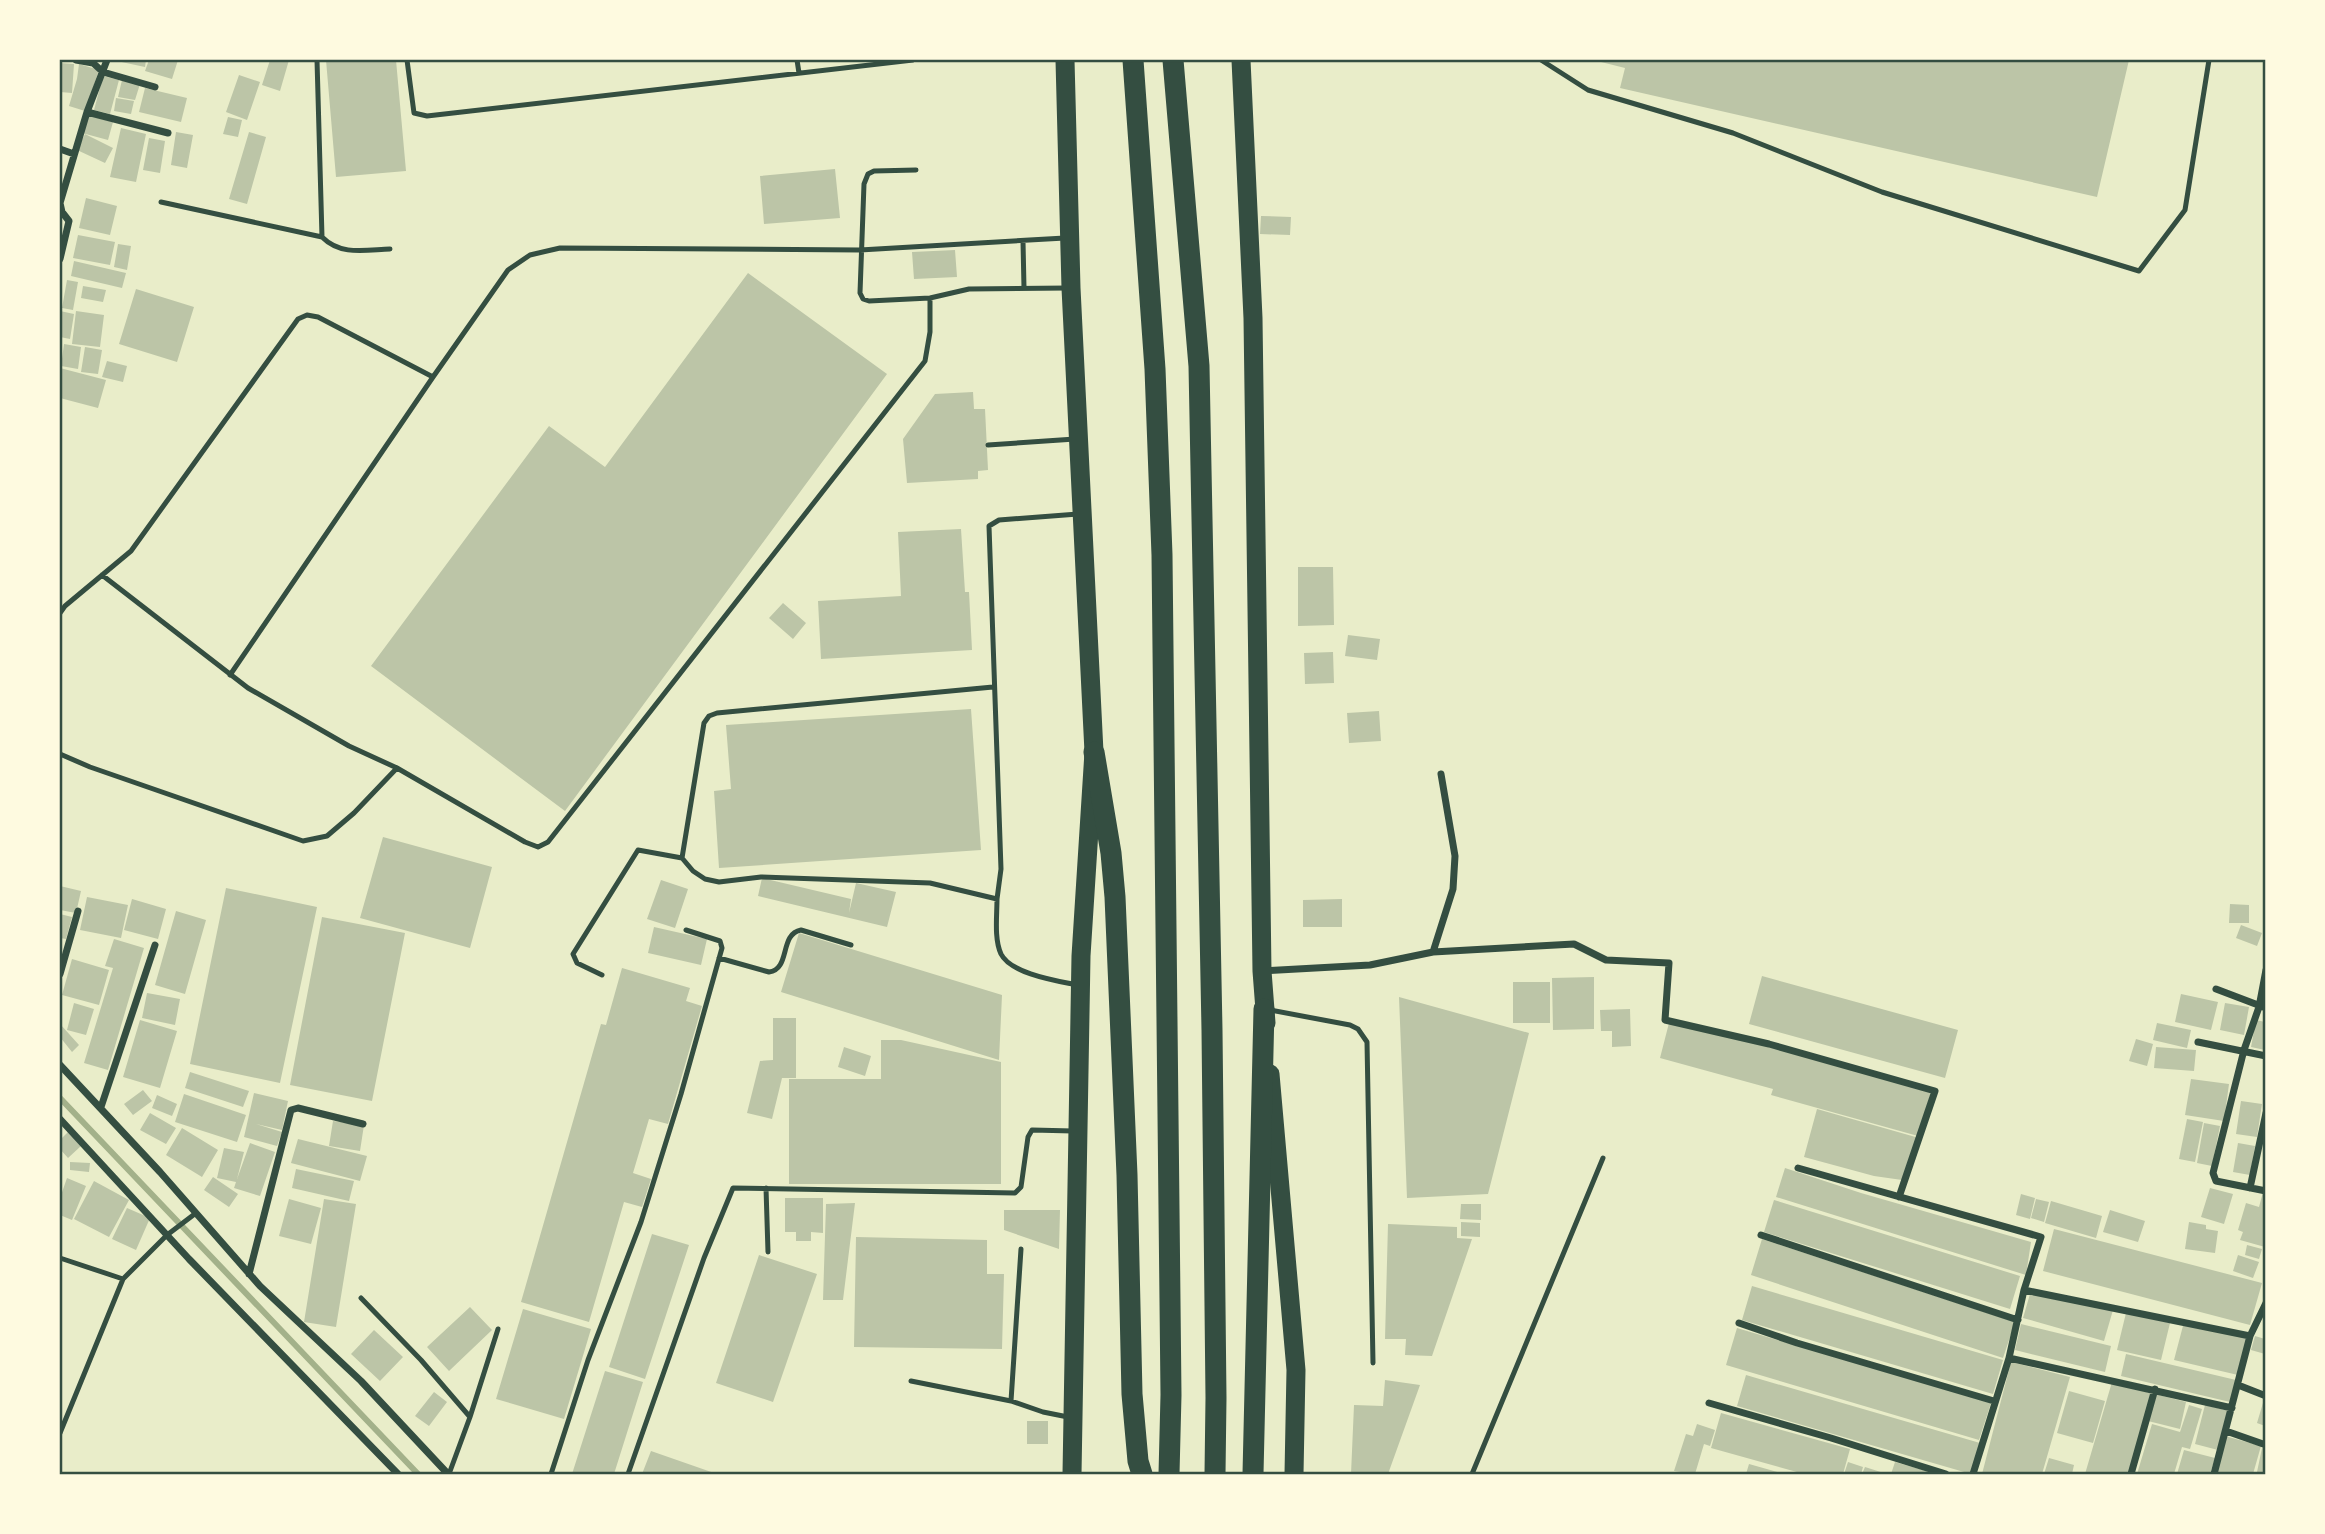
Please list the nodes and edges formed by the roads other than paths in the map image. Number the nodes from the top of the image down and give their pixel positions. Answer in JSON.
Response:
{"nodes":[{"id":1,"x":76,"y":60,"type":"edge"},
{"id":2,"x":107,"y":60,"type":"edge"},
{"id":3,"x":317,"y":60,"type":"edge"},
{"id":4,"x":407,"y":60,"type":"edge"},
{"id":5,"x":797,"y":60,"type":"edge"},
{"id":6,"x":914,"y":60,"type":"edge"},
{"id":7,"x":1065,"y":60,"type":"edge"},
{"id":8,"x":1133,"y":60,"type":"edge"},
{"id":9,"x":1173,"y":60,"type":"edge"},
{"id":10,"x":1241,"y":60,"type":"edge"},
{"id":11,"x":1541,"y":60,"type":"edge"},
{"id":12,"x":2209,"y":60,"type":"edge"},
{"id":13,"x":103,"y":72,"type":"junction"},
{"id":14,"x":799,"y":73,"type":"junction"},
{"id":15,"x":155,"y":87,"type":"dead end"},
{"id":16,"x":87,"y":112,"type":"junction"},
{"id":17,"x":168,"y":133,"type":"dead end"},
{"id":18,"x":60,"y":149,"type":"edge"},
{"id":19,"x":74,"y":154,"type":"junction"},
{"id":20,"x":916,"y":170,"type":"dead end"},
{"id":21,"x":161,"y":202,"type":"dead end"},
{"id":22,"x":322,"y":237,"type":"junction"},
{"id":23,"x":1069,"y":238,"type":"junction"},
{"id":24,"x":1023,"y":240,"type":"junction"},
{"id":25,"x":390,"y":249,"type":"dead end"},
{"id":26,"x":860,"y":250,"type":"junction"},
{"id":27,"x":60,"y":259,"type":"edge"},
{"id":28,"x":1024,"y":288,"type":"junction"},
{"id":29,"x":1071,"y":288,"type":"junction"},
{"id":30,"x":930,"y":299,"type":"junction"},
{"id":31,"x":433,"y":377,"type":"junction"},
{"id":32,"x":1078,"y":439,"type":"junction"},
{"id":33,"x":988,"y":445,"type":"dead end"},
{"id":34,"x":1082,"y":513,"type":"junction"},
{"id":35,"x":102,"y":575,"type":"junction"},
{"id":36,"x":60,"y":613,"type":"edge"},
{"id":37,"x":230,"y":676,"type":"junction"},
{"id":38,"x":993,"y":687,"type":"junction"},
{"id":39,"x":1094,"y":752,"type":"junction"},
{"id":40,"x":60,"y":754,"type":"edge"},
{"id":41,"x":397,"y":768,"type":"junction"},
{"id":42,"x":1441,"y":775,"type":"dead end"},
{"id":43,"x":682,"y":858,"type":"junction"},
{"id":44,"x":997,"y":899,"type":"junction"},
{"id":45,"x":78,"y":911,"type":"dead end"},
{"id":46,"x":686,"y":930,"type":"dead end"},
{"id":47,"x":155,"y":945,"type":"dead end"},
{"id":48,"x":851,"y":946,"type":"dead end"},
{"id":49,"x":1433,"y":952,"type":"junction"},
{"id":50,"x":719,"y":958,"type":"junction"},
{"id":51,"x":2266,"y":970,"type":"edge"},
{"id":52,"x":1262,"y":971,"type":"junction"},
{"id":53,"x":60,"y":974,"type":"edge"},
{"id":54,"x":601,"y":975,"type":"dead end"},
{"id":55,"x":1081,"y":986,"type":"junction"},
{"id":56,"x":2216,"y":989,"type":"dead end"},
{"id":57,"x":2262,"y":1008,"type":"edge"},
{"id":58,"x":1264,"y":1009,"type":"junction"},
{"id":59,"x":2198,"y":1042,"type":"dead end"},
{"id":60,"x":2244,"y":1050,"type":"junction"},
{"id":61,"x":2266,"y":1056,"type":"edge"},
{"id":62,"x":60,"y":1065,"type":"edge"},
{"id":63,"x":101,"y":1107,"type":"junction"},
{"id":64,"x":2266,"y":1113,"type":"edge"},
{"id":65,"x":60,"y":1119,"type":"edge"},
{"id":66,"x":363,"y":1124,"type":"dead end"},
{"id":67,"x":1076,"y":1131,"type":"junction"},
{"id":68,"x":1604,"y":1158,"type":"dead end"},
{"id":69,"x":1798,"y":1168,"type":"dead end"},
{"id":70,"x":766,"y":1188,"type":"junction"},
{"id":71,"x":2250,"y":1188,"type":"junction"},
{"id":72,"x":2266,"y":1191,"type":"edge"},
{"id":73,"x":1899,"y":1197,"type":"junction"},
{"id":74,"x":195,"y":1215,"type":"junction"},
{"id":75,"x":169,"y":1233,"type":"junction"},
{"id":76,"x":1761,"y":1235,"type":"dead end"},
{"id":77,"x":1021,"y":1249,"type":"dead end"},
{"id":78,"x":768,"y":1252,"type":"dead end"},
{"id":79,"x":60,"y":1258,"type":"edge"},
{"id":80,"x":249,"y":1274,"type":"junction"},
{"id":81,"x":123,"y":1279,"type":"junction"},
{"id":82,"x":2024,"y":1290,"type":"junction"},
{"id":83,"x":361,"y":1298,"type":"dead end"},
{"id":84,"x":2266,"y":1303,"type":"edge"},
{"id":85,"x":2018,"y":1320,"type":"junction"},
{"id":86,"x":1739,"y":1323,"type":"dead end"},
{"id":87,"x":498,"y":1329,"type":"dead end"},
{"id":88,"x":2250,"y":1336,"type":"junction"},
{"id":89,"x":2010,"y":1357,"type":"junction"},
{"id":90,"x":1373,"y":1363,"type":"dead end"},
{"id":91,"x":911,"y":1381,"type":"dead end"},
{"id":92,"x":2238,"y":1385,"type":"junction"},
{"id":93,"x":2155,"y":1389,"type":"junction"},
{"id":94,"x":2266,"y":1396,"type":"edge"},
{"id":95,"x":1011,"y":1401,"type":"junction"},
{"id":96,"x":1994,"y":1401,"type":"junction"},
{"id":97,"x":1709,"y":1403,"type":"dead end"},
{"id":98,"x":2232,"y":1408,"type":"junction"},
{"id":99,"x":470,"y":1417,"type":"junction"},
{"id":100,"x":1073,"y":1418,"type":"junction"},
{"id":101,"x":2225,"y":1431,"type":"junction"},
{"id":102,"x":60,"y":1433,"type":"edge"},
{"id":103,"x":2266,"y":1445,"type":"edge"},
{"id":104,"x":398,"y":1475,"type":"edge"},
{"id":105,"x":449,"y":1475,"type":"edge"},
{"id":106,"x":551,"y":1475,"type":"edge"},
{"id":107,"x":628,"y":1475,"type":"edge"},
{"id":108,"x":1072,"y":1475,"type":"edge"},
{"id":109,"x":1142,"y":1475,"type":"edge"},
{"id":110,"x":1169,"y":1475,"type":"edge"},
{"id":111,"x":1215,"y":1475,"type":"edge"},
{"id":112,"x":1252,"y":1475,"type":"edge"},
{"id":113,"x":1294,"y":1475,"type":"edge"},
{"id":114,"x":1472,"y":1475,"type":"edge"},
{"id":115,"x":1946,"y":1475,"type":"edge"},
{"id":116,"x":1973,"y":1475,"type":"edge"},
{"id":117,"x":2131,"y":1475,"type":"edge"},
{"id":118,"x":2214,"y":1475,"type":"edge"}],
"edges":[{"from":1,"to":13,"type":"street"},
{"from":2,"to":13,"type":"street"},
{"from":3,"to":22,"type":"lane"},
{"from":4,"to":14,"type":"lane"},
{"from":5,"to":14,"type":"lane"},
{"from":6,"to":14,"type":"lane"},
{"from":7,"to":23,"type":"highway"},
{"from":8,"to":110,"type":"highway"},
{"from":9,"to":111,"type":"highway"},
{"from":10,"to":52,"type":"highway"},
{"from":11,"to":12,"type":"lane"},
{"from":13,"to":15,"type":"street"},
{"from":13,"to":16,"type":"street"},
{"from":16,"to":17,"type":"street"},
{"from":16,"to":19,"type":"street"},
{"from":18,"to":19,"type":"street"},
{"from":19,"to":27,"type":"street"},
{"from":20,"to":26,"type":"lane"},
{"from":21,"to":22,"type":"lane"},
{"from":22,"to":25,"type":"lane"},
{"from":23,"to":24,"type":"lane"},
{"from":23,"to":29,"type":"highway"},
{"from":24,"to":26,"type":"lane"},
{"from":24,"to":28,"type":"lane"},
{"from":26,"to":30,"type":"lane"},
{"from":26,"to":31,"type":"lane"},
{"from":28,"to":29,"type":"lane"},
{"from":28,"to":30,"type":"lane"},
{"from":29,"to":32,"type":"highway"},
{"from":30,"to":41,"type":"lane"},
{"from":31,"to":35,"type":"lane"},
{"from":31,"to":37,"type":"lane"},
{"from":32,"to":33,"type":"lane"},
{"from":32,"to":34,"type":"highway"},
{"from":34,"to":38,"type":"lane"},
{"from":34,"to":39,"type":"highway"},
{"from":35,"to":36,"type":"lane"},
{"from":35,"to":37,"type":"lane"},
{"from":37,"to":41,"type":"lane"},
{"from":38,"to":43,"type":"lane"},
{"from":38,"to":44,"type":"lane"},
{"from":39,"to":55,"type":"highway"},
{"from":39,"to":109,"type":"highway"},
{"from":40,"to":41,"type":"lane"},
{"from":42,"to":49,"type":"street"},
{"from":43,"to":44,"type":"lane"},
{"from":43,"to":54,"type":"lane"},
{"from":44,"to":55,"type":"lane"},
{"from":45,"to":53,"type":"street"},
{"from":46,"to":50,"type":"lane"},
{"from":47,"to":63,"type":"street"},
{"from":48,"to":50,"type":"lane"},
{"from":49,"to":52,"type":"street"},
{"from":49,"to":73,"type":"street"},
{"from":50,"to":106,"type":"lane"},
{"from":51,"to":57,"type":"street"},
{"from":52,"to":58,"type":"highway"},
{"from":55,"to":67,"type":"highway"},
{"from":56,"to":57,"type":"street"},
{"from":57,"to":60,"type":"street"},
{"from":58,"to":90,"type":"lane"},
{"from":58,"to":112,"type":"highway"},
{"from":58,"to":113,"type":"highway"},
{"from":59,"to":60,"type":"street"},
{"from":60,"to":61,"type":"street"},
{"from":60,"to":71,"type":"street"},
{"from":62,"to":63,"type":"street"},
{"from":63,"to":74,"type":"street"},
{"from":64,"to":71,"type":"street"},
{"from":65,"to":75,"type":"street"},
{"from":66,"to":80,"type":"street"},
{"from":67,"to":70,"type":"lane"},
{"from":67,"to":100,"type":"highway"},
{"from":68,"to":114,"type":"lane"},
{"from":69,"to":73,"type":"street"},
{"from":70,"to":78,"type":"lane"},
{"from":70,"to":107,"type":"lane"},
{"from":71,"to":72,"type":"street"},
{"from":73,"to":82,"type":"street"},
{"from":74,"to":75,"type":"lane"},
{"from":74,"to":80,"type":"street"},
{"from":75,"to":81,"type":"lane"},
{"from":75,"to":104,"type":"street"},
{"from":76,"to":85,"type":"street"},
{"from":77,"to":95,"type":"lane"},
{"from":79,"to":81,"type":"lane"},
{"from":80,"to":105,"type":"street"},
{"from":81,"to":102,"type":"lane"},
{"from":82,"to":85,"type":"street"},
{"from":82,"to":88,"type":"street"},
{"from":83,"to":99,"type":"lane"},
{"from":84,"to":88,"type":"street"},
{"from":85,"to":89,"type":"street"},
{"from":86,"to":96,"type":"street"},
{"from":87,"to":99,"type":"lane"},
{"from":88,"to":92,"type":"street"},
{"from":89,"to":93,"type":"street"},
{"from":89,"to":96,"type":"street"},
{"from":91,"to":95,"type":"lane"},
{"from":92,"to":94,"type":"street"},
{"from":92,"to":98,"type":"street"},
{"from":93,"to":98,"type":"street"},
{"from":93,"to":117,"type":"street"},
{"from":95,"to":100,"type":"lane"},
{"from":96,"to":116,"type":"street"},
{"from":97,"to":115,"type":"street"},
{"from":98,"to":101,"type":"street"},
{"from":99,"to":105,"type":"lane"},
{"from":100,"to":108,"type":"highway"},
{"from":101,"to":103,"type":"street"},
{"from":101,"to":118,"type":"street"}]}
